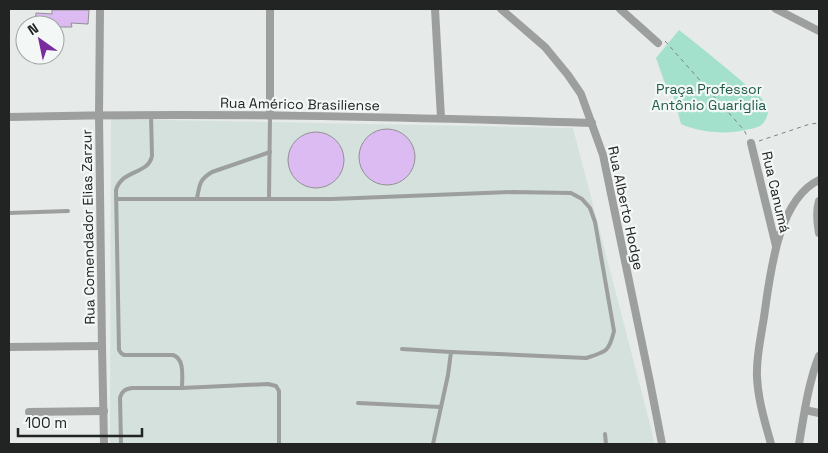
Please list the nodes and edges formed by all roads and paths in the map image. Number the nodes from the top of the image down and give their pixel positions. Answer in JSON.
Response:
{"nodes":[{"id":1,"x":100,"y":9,"type":"edge"},
{"id":2,"x":270,"y":9,"type":"edge"},
{"id":3,"x":435,"y":9,"type":"edge"},
{"id":4,"x":502,"y":9,"type":"edge"},
{"id":5,"x":620,"y":9,"type":"edge"},
{"id":6,"x":776,"y":9,"type":"edge"},
{"id":7,"x":819,"y":32,"type":"edge"},
{"id":8,"x":666,"y":42,"type":"dead end"},
{"id":9,"x":658,"y":43,"type":"dead end"},
{"id":10,"x":100,"y":115,"type":"junction"},
{"id":11,"x":151,"y":115,"type":"junction"},
{"id":12,"x":270,"y":116,"type":"junction"},
{"id":13,"x":9,"y":117,"type":"edge"},
{"id":14,"x":441,"y":118,"type":"junction"},
{"id":15,"x":592,"y":123,"type":"junction"},
{"id":16,"x":819,"y":124,"type":"edge"},
{"id":17,"x":765,"y":138,"type":"dead end"},
{"id":18,"x":751,"y":143,"type":"joint"},
{"id":19,"x":270,"y":152,"type":"junction"},
{"id":20,"x":819,"y":180,"type":"edge"},
{"id":21,"x":197,"y":198,"type":"junction"},
{"id":22,"x":269,"y":198,"type":"junction"},
{"id":23,"x":116,"y":199,"type":"junction"},
{"id":24,"x":819,"y":200,"type":"edge"},
{"id":25,"x":68,"y":212,"type":"dead end"},
{"id":26,"x":9,"y":213,"type":"edge"},
{"id":27,"x":819,"y":232,"type":"edge"},
{"id":28,"x":776,"y":246,"type":"junction"},
{"id":29,"x":102,"y":346,"type":"junction"},
{"id":30,"x":9,"y":347,"type":"edge"},
{"id":31,"x":402,"y":349,"type":"dead end"},
{"id":32,"x":451,"y":352,"type":"junction"},
{"id":33,"x":819,"y":356,"type":"edge"},
{"id":34,"x":182,"y":388,"type":"junction"},
{"id":35,"x":358,"y":403,"type":"dead end"},
{"id":36,"x":441,"y":407,"type":"junction"},
{"id":37,"x":805,"y":410,"type":"junction"},
{"id":38,"x":104,"y":411,"type":"junction"},
{"id":39,"x":28,"y":412,"type":"dead end"},
{"id":40,"x":819,"y":414,"type":"edge"},
{"id":41,"x":605,"y":434,"type":"dead end"},
{"id":42,"x":104,"y":444,"type":"edge"},
{"id":43,"x":121,"y":444,"type":"edge"},
{"id":44,"x":279,"y":444,"type":"edge"},
{"id":45,"x":433,"y":444,"type":"edge"},
{"id":46,"x":606,"y":444,"type":"edge"},
{"id":47,"x":662,"y":444,"type":"edge"},
{"id":48,"x":771,"y":444,"type":"edge"},
{"id":49,"x":799,"y":444,"type":"edge"}],
"edges":[{"from":1,"to":10,"type":"street","name":"Rua Comendador Elias Zarzur"},
{"from":2,"to":12,"type":"street"},
{"from":3,"to":14,"type":"street"},
{"from":4,"to":15,"type":"street","name":"Rua Alberto Hodge"},
{"from":5,"to":9,"type":"street"},
{"from":6,"to":7,"type":"street"},
{"from":8,"to":18,"type":"path"},
{"from":10,"to":11,"type":"street","name":"Rua Américo Brasiliense"},
{"from":10,"to":13,"type":"street","name":"Rua Américo Brasiliense"},
{"from":10,"to":29,"type":"street","name":"Rua Comendador Elias Zarzur"},
{"from":11,"to":12,"type":"street","name":"Rua Américo Brasiliense"},
{"from":11,"to":23,"type":"lane"},
{"from":12,"to":14,"type":"street","name":"Rua Américo Brasiliense"},
{"from":12,"to":19,"type":"lane"},
{"from":14,"to":15,"type":"street","name":"Rua Américo Brasiliense"},
{"from":15,"to":47,"type":"street","name":"Rua Alberto Hodge"},
{"from":16,"to":17,"type":"path"},
{"from":18,"to":28,"type":"street","name":"Rua Canumá"},
{"from":19,"to":21,"type":"lane"},
{"from":19,"to":22,"type":"lane"},
{"from":20,"to":28,"type":"street"},
{"from":21,"to":22,"type":"lane"},
{"from":21,"to":23,"type":"lane"},
{"from":22,"to":32,"type":"lane"},
{"from":23,"to":34,"type":"lane"},
{"from":24,"to":27,"type":"street"},
{"from":25,"to":26,"type":"lane"},
{"from":28,"to":48,"type":"street"},
{"from":29,"to":30,"type":"street"},
{"from":29,"to":38,"type":"street","name":"Rua Comendador Elias Zarzur"},
{"from":31,"to":32,"type":"lane"},
{"from":32,"to":36,"type":"lane"},
{"from":33,"to":37,"type":"street"},
{"from":34,"to":43,"type":"lane"},
{"from":34,"to":44,"type":"lane"},
{"from":35,"to":36,"type":"lane"},
{"from":36,"to":45,"type":"lane"},
{"from":37,"to":40,"type":"street"},
{"from":37,"to":49,"type":"street"},
{"from":38,"to":39,"type":"street"},
{"from":38,"to":42,"type":"street","name":"Rua Comendador Elias Zarzur"},
{"from":41,"to":46,"type":"lane"}]}
